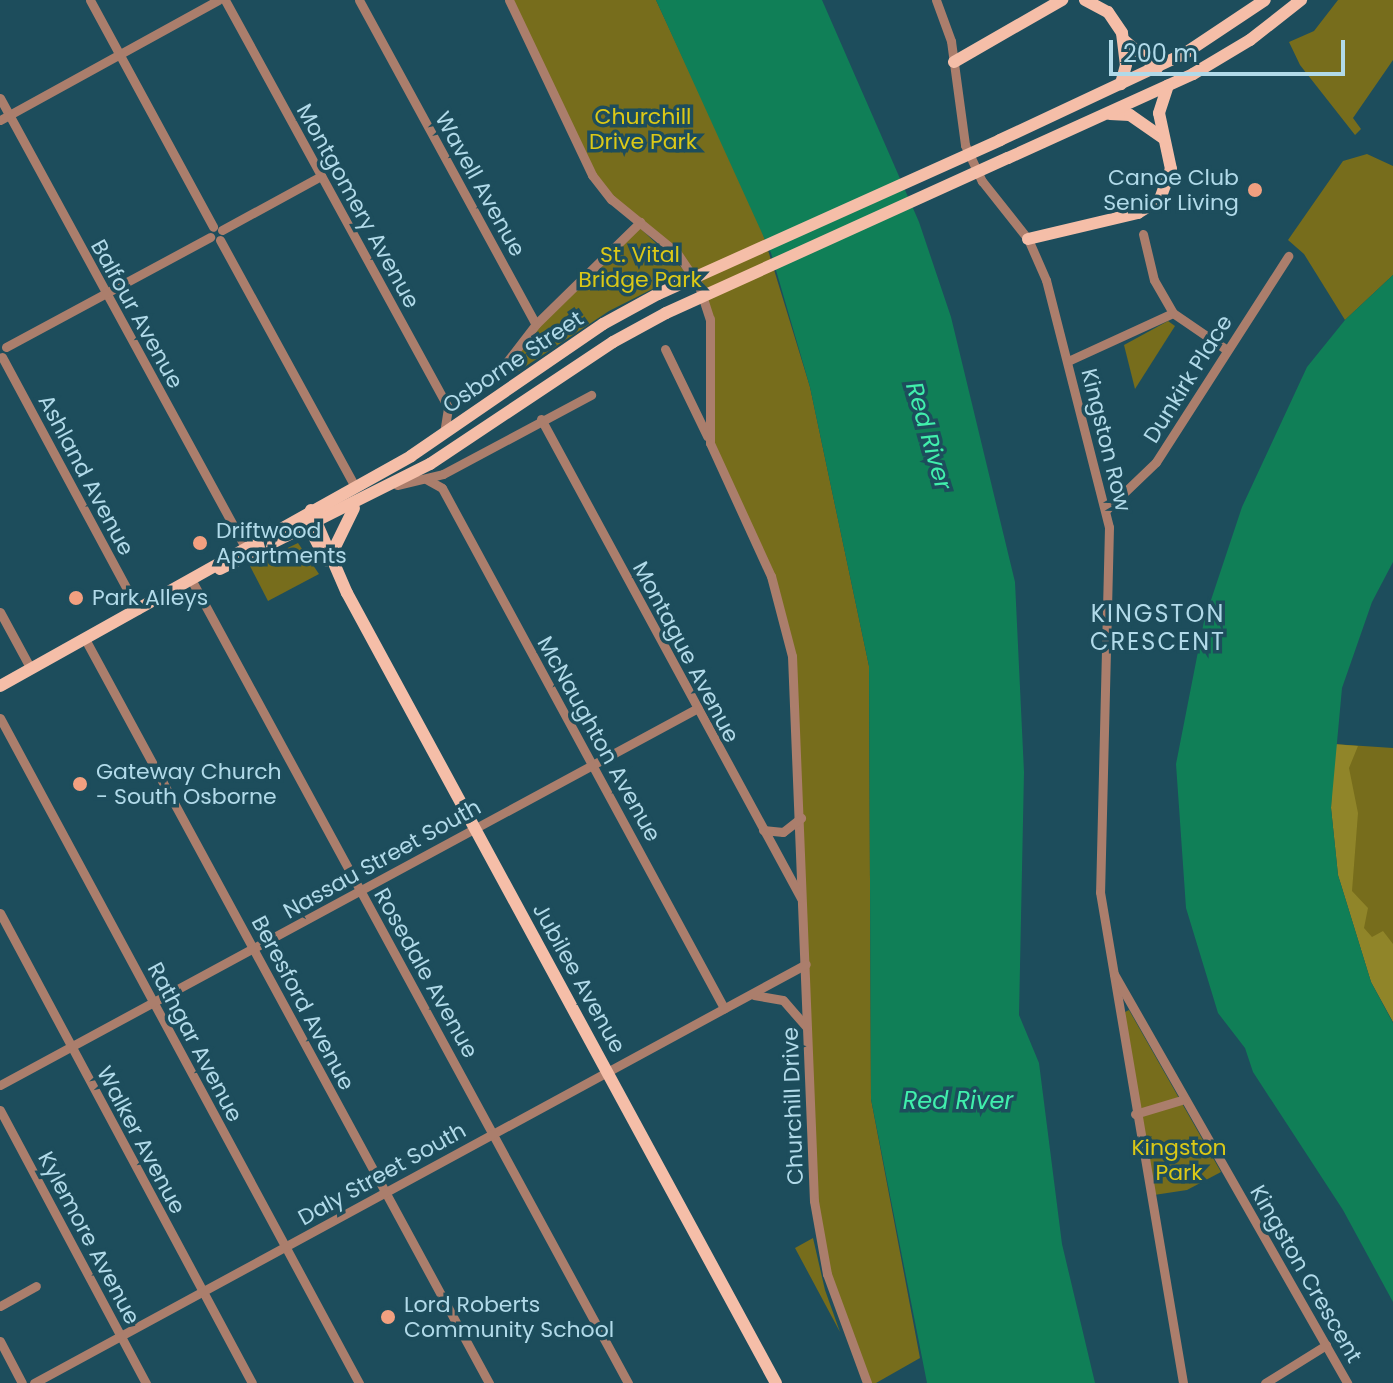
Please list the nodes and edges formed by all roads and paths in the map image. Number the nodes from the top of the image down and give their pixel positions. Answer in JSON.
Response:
{"nodes":[{"id":1,"x":90,"y":0,"type":"edge"},
{"id":2,"x":218,"y":0,"type":"edge"},
{"id":3,"x":225,"y":0,"type":"edge"},
{"id":4,"x":359,"y":0,"type":"edge"},
{"id":5,"x":509,"y":0,"type":"edge"},
{"id":6,"x":936,"y":0,"type":"edge"},
{"id":7,"x":1062,"y":0,"type":"edge"},
{"id":8,"x":1085,"y":0,"type":"edge"},
{"id":9,"x":1265,"y":0,"type":"edge"},
{"id":10,"x":1301,"y":0,"type":"edge"},
{"id":11,"x":1048,"y":4,"type":"edge"},
{"id":12,"x":1125,"y":41,"type":"junction"},
{"id":13,"x":120,"y":54,"type":"junction"},
{"id":14,"x":954,"y":62,"type":"junction"},
{"id":15,"x":1157,"y":68,"type":"junction"},
{"id":16,"x":1121,"y":84,"type":"junction"},
{"id":17,"x":1168,"y":85,"type":"junction"},
{"id":18,"x":0,"y":98,"type":"edge"},
{"id":19,"x":1103,"y":115,"type":"junction"},
{"id":20,"x":4,"y":117,"type":"edge"},
{"id":21,"x":1163,"y":138,"type":"junction"},
{"id":22,"x":321,"y":176,"type":"junction"},
{"id":23,"x":640,"y":222,"type":"junction"},
{"id":24,"x":216,"y":234,"type":"junction"},
{"id":25,"x":1143,"y":234,"type":"dead end"},
{"id":26,"x":1028,"y":239,"type":"junction"},
{"id":27,"x":1288,"y":256,"type":"dead end"},
{"id":28,"x":105,"y":294,"type":"junction"},
{"id":29,"x":1173,"y":313,"type":"junction"},
{"id":30,"x":536,"y":324,"type":"junction"},
{"id":31,"x":665,"y":349,"type":"dead end"},
{"id":32,"x":1227,"y":350,"type":"junction"},
{"id":33,"x":2,"y":351,"type":"edge"},
{"id":34,"x":1068,"y":361,"type":"junction"},
{"id":35,"x":493,"y":380,"type":"dead end"},
{"id":36,"x":591,"y":395,"type":"dead end"},
{"id":37,"x":541,"y":419,"type":"junction"},
{"id":38,"x":444,"y":432,"type":"junction"},
{"id":39,"x":710,"y":443,"type":"junction"},
{"id":40,"x":443,"y":474,"type":"junction"},
{"id":41,"x":426,"y":479,"type":"junction"},
{"id":42,"x":355,"y":487,"type":"junction"},
{"id":43,"x":442,"y":488,"type":"junction"},
{"id":44,"x":383,"y":490,"type":"junction"},
{"id":45,"x":360,"y":502,"type":"junction"},
{"id":46,"x":1106,"y":510,"type":"junction"},
{"id":47,"x":307,"y":512,"type":"junction"},
{"id":48,"x":314,"y":526,"type":"junction"},
{"id":49,"x":245,"y":547,"type":"junction"},
{"id":50,"x":331,"y":555,"type":"junction"},
{"id":51,"x":192,"y":581,"type":"junction"},
{"id":52,"x":347,"y":593,"type":"junction"},
{"id":53,"x":138,"y":610,"type":"junction"},
{"id":54,"x":0,"y":612,"type":"edge"},
{"id":55,"x":85,"y":639,"type":"junction"},
{"id":56,"x":31,"y":669,"type":"junction"},
{"id":57,"x":0,"y":686,"type":"edge"},
{"id":58,"x":696,"y":709,"type":"junction"},
{"id":59,"x":0,"y":718,"type":"edge"},
{"id":60,"x":592,"y":764,"type":"junction"},
{"id":61,"x":801,"y":818,"type":"junction"},
{"id":62,"x":474,"y":829,"type":"junction"},
{"id":63,"x":763,"y":830,"type":"junction"},
{"id":64,"x":360,"y":892,"type":"junction"},
{"id":65,"x":803,"y":901,"type":"junction"},
{"id":66,"x":0,"y":913,"type":"edge"},
{"id":67,"x":254,"y":949,"type":"junction"},
{"id":68,"x":806,"y":964,"type":"junction"},
{"id":69,"x":1111,"y":968,"type":"junction"},
{"id":70,"x":747,"y":996,"type":"junction"},
{"id":71,"x":154,"y":1003,"type":"junction"},
{"id":72,"x":724,"y":1008,"type":"junction"},
{"id":73,"x":808,"y":1033,"type":"junction"},
{"id":74,"x":71,"y":1048,"type":"junction"},
{"id":75,"x":607,"y":1072,"type":"junction"},
{"id":76,"x":0,"y":1085,"type":"edge"},
{"id":77,"x":1185,"y":1099,"type":"junction"},
{"id":78,"x":0,"y":1110,"type":"edge"},
{"id":79,"x":1135,"y":1114,"type":"junction"},
{"id":80,"x":493,"y":1134,"type":"junction"},
{"id":81,"x":385,"y":1194,"type":"junction"},
{"id":82,"x":286,"y":1246,"type":"junction"},
{"id":83,"x":36,"y":1286,"type":"dead end"},
{"id":84,"x":203,"y":1292,"type":"junction"},
{"id":85,"x":0,"y":1306,"type":"edge"},
{"id":86,"x":121,"y":1336,"type":"junction"},
{"id":87,"x":0,"y":1341,"type":"edge"},
{"id":88,"x":1326,"y":1345,"type":"junction"},
{"id":89,"x":22,"y":1383,"type":"edge"},
{"id":90,"x":34,"y":1383,"type":"edge"},
{"id":91,"x":146,"y":1383,"type":"edge"},
{"id":92,"x":252,"y":1383,"type":"edge"},
{"id":93,"x":359,"y":1383,"type":"edge"},
{"id":94,"x":489,"y":1383,"type":"edge"},
{"id":95,"x":628,"y":1383,"type":"edge"},
{"id":96,"x":776,"y":1383,"type":"edge"},
{"id":97,"x":867,"y":1383,"type":"edge"},
{"id":98,"x":1183,"y":1383,"type":"edge"},
{"id":99,"x":1265,"y":1383,"type":"edge"},
{"id":100,"x":1347,"y":1383,"type":"edge"}],
"edges":[{"from":1,"to":13,"type":"street"},
{"from":2,"to":13,"type":"street"},
{"from":3,"to":22,"type":"street","name":"Montgomery Avenue"},
{"from":4,"to":30,"type":"street","name":"Wavell Avenue"},
{"from":5,"to":23,"type":"street","name":"Churchill Drive"},
{"from":6,"to":14,"type":"street","name":"Kingston Row"},
{"from":7,"to":11,"type":"main road"},
{"from":8,"to":12,"type":"main road"},
{"from":9,"to":15,"type":"main road","name":"Osborne Street"},
{"from":10,"to":17,"type":"main road","name":"Osborne Street"},
{"from":11,"to":14,"type":"main road"},
{"from":12,"to":15,"type":"main road"},
{"from":12,"to":16,"type":"main road"},
{"from":13,"to":20,"type":"street"},
{"from":13,"to":24,"type":"street"},
{"from":14,"to":26,"type":"street","name":"Kingston Row"},
{"from":15,"to":16,"type":"main road","name":"Osborne Street"},
{"from":16,"to":38,"type":"main road","name":"Osborne Street","bridge":true},
{"from":17,"to":19,"type":"main road","name":"Osborne Street"},
{"from":17,"to":21,"type":"main road"},
{"from":18,"to":20,"type":"street","name":"Balfour Avenue"},
{"from":19,"to":21,"type":"main road"},
{"from":19,"to":44,"type":"main road","name":"Osborne Street","bridge":true},
{"from":20,"to":28,"type":"street","name":"Balfour Avenue"},
{"from":21,"to":26,"type":"main road"},
{"from":22,"to":24,"type":"street"},
{"from":22,"to":38,"type":"street","name":"Montgomery Avenue"},
{"from":23,"to":30,"type":"street"},
{"from":23,"to":39,"type":"street","name":"Churchill Drive"},
{"from":24,"to":28,"type":"street"},
{"from":24,"to":42,"type":"street"},
{"from":25,"to":29,"type":"street"},
{"from":26,"to":34,"type":"street","name":"Kingston Row"},
{"from":27,"to":32,"type":"street","name":"Dunkirk Place"},
{"from":28,"to":33,"type":"street"},
{"from":28,"to":49,"type":"street","name":"Balfour Avenue"},
{"from":29,"to":32,"type":"street"},
{"from":29,"to":34,"type":"street"},
{"from":30,"to":35,"type":"street"},
{"from":31,"to":39,"type":"street","name":"Churchill Drive"},
{"from":32,"to":46,"type":"street","name":"Dunkirk Place"},
{"from":33,"to":53,"type":"street","name":"Ashland Avenue"},
{"from":34,"to":46,"type":"street","name":"Kingston Row"},
{"from":36,"to":37,"type":"street","name":"Osborne Street"},
{"from":37,"to":40,"type":"street","name":"Osborne Street"},
{"from":37,"to":58,"type":"street","name":"Montague Avenue"},
{"from":38,"to":42,"type":"main road","name":"Osborne Street"},
{"from":39,"to":61,"type":"street","name":"Churchill Drive"},
{"from":40,"to":41,"type":"street","name":"Osborne Street"},
{"from":40,"to":43,"type":"street"},
{"from":41,"to":43,"type":"street"},
{"from":41,"to":44,"type":"street","name":"Osborne Street"},
{"from":42,"to":47,"type":"main road","name":"Osborne Street"},
{"from":43,"to":60,"type":"street","name":"McNaughton Avenue"},
{"from":44,"to":45,"type":"main road","name":"Osborne Street"},
{"from":45,"to":48,"type":"main road","name":"Osborne Street"},
{"from":45,"to":50,"type":"main road"},
{"from":46,"to":69,"type":"street","name":"Kingston Row"},
{"from":47,"to":48,"type":"main road","name":"Jubilee Avenue"},
{"from":47,"to":49,"type":"main road","name":"Osborne Street"},
{"from":48,"to":50,"type":"main road","name":"Jubilee Avenue"},
{"from":48,"to":51,"type":"main road","name":"Osborne Street"},
{"from":48,"to":52,"type":"main road","name":"Jubilee Avenue"},
{"from":49,"to":51,"type":"main road","name":"Osborne Street"},
{"from":50,"to":52,"type":"main road","name":"Jubilee Avenue"},
{"from":51,"to":53,"type":"main road","name":"Osborne Street"},
{"from":51,"to":64,"type":"street","name":"Rosedale Avenue"},
{"from":52,"to":62,"type":"main road","name":"Jubilee Avenue"},
{"from":53,"to":55,"type":"main road","name":"Osborne Street"},
{"from":54,"to":56,"type":"street"},
{"from":55,"to":56,"type":"main road","name":"Osborne Street"},
{"from":55,"to":67,"type":"street","name":"Beresford Avenue"},
{"from":56,"to":57,"type":"main road","name":"Osborne Street"},
{"from":58,"to":60,"type":"street","name":"Nassau Street South"},
{"from":58,"to":63,"type":"street","name":"Montague Avenue"},
{"from":59,"to":71,"type":"street","name":"Rathgar Avenue"},
{"from":60,"to":62,"type":"street","name":"Nassau Street South"},
{"from":60,"to":72,"type":"street","name":"McNaughton Avenue"},
{"from":61,"to":63,"type":"street"},
{"from":61,"to":65,"type":"street","name":"Churchill Drive"},
{"from":62,"to":64,"type":"street","name":"Nassau Street South"},
{"from":62,"to":75,"type":"main road","name":"Jubilee Avenue"},
{"from":63,"to":65,"type":"street","name":"Montague Avenue"},
{"from":64,"to":67,"type":"street","name":"Nassau Street South"},
{"from":64,"to":80,"type":"street","name":"Rosedale Avenue"},
{"from":65,"to":68,"type":"street","name":"Churchill Drive"},
{"from":66,"to":74,"type":"street","name":"Walker Avenue"},
{"from":67,"to":71,"type":"street","name":"Nassau Street South"},
{"from":67,"to":81,"type":"street","name":"Beresford Avenue"},
{"from":68,"to":70,"type":"street","name":"Daly Street South"},
{"from":68,"to":73,"type":"street","name":"Churchill Drive"},
{"from":69,"to":77,"type":"street","name":"Kingston Crescent"},
{"from":69,"to":79,"type":"street"},
{"from":70,"to":72,"type":"street","name":"Daly Street South"},
{"from":70,"to":73,"type":"street"},
{"from":71,"to":74,"type":"street","name":"Nassau Street South"},
{"from":71,"to":82,"type":"street","name":"Rathgar Avenue"},
{"from":72,"to":75,"type":"street","name":"Daly Street South"},
{"from":73,"to":97,"type":"street","name":"Churchill Drive"},
{"from":74,"to":76,"type":"street","name":"Nassau Street South"},
{"from":74,"to":84,"type":"street","name":"Walker Avenue"},
{"from":75,"to":80,"type":"street","name":"Daly Street South"},
{"from":75,"to":96,"type":"main road","name":"Jubilee Avenue"},
{"from":77,"to":79,"type":"street"},
{"from":77,"to":88,"type":"street","name":"Kingston Crescent"},
{"from":78,"to":86,"type":"street","name":"Kylemore Avenue"},
{"from":79,"to":98,"type":"street"},
{"from":80,"to":81,"type":"street","name":"Daly Street South"},
{"from":80,"to":95,"type":"street","name":"Rosedale Avenue"},
{"from":81,"to":82,"type":"street","name":"Daly Street South"},
{"from":81,"to":94,"type":"street","name":"Beresford Avenue"},
{"from":82,"to":84,"type":"street","name":"Daly Street South"},
{"from":82,"to":93,"type":"street","name":"Rathgar Avenue"},
{"from":83,"to":85,"type":"street"},
{"from":84,"to":86,"type":"street","name":"Daly Street South"},
{"from":84,"to":92,"type":"street","name":"Walker Avenue"},
{"from":86,"to":90,"type":"street","name":"Daly Street South"},
{"from":86,"to":91,"type":"street","name":"Kylemore Avenue"},
{"from":87,"to":89,"type":"street"},
{"from":88,"to":99,"type":"street"},
{"from":88,"to":100,"type":"street","name":"Kingston Crescent"}]}
